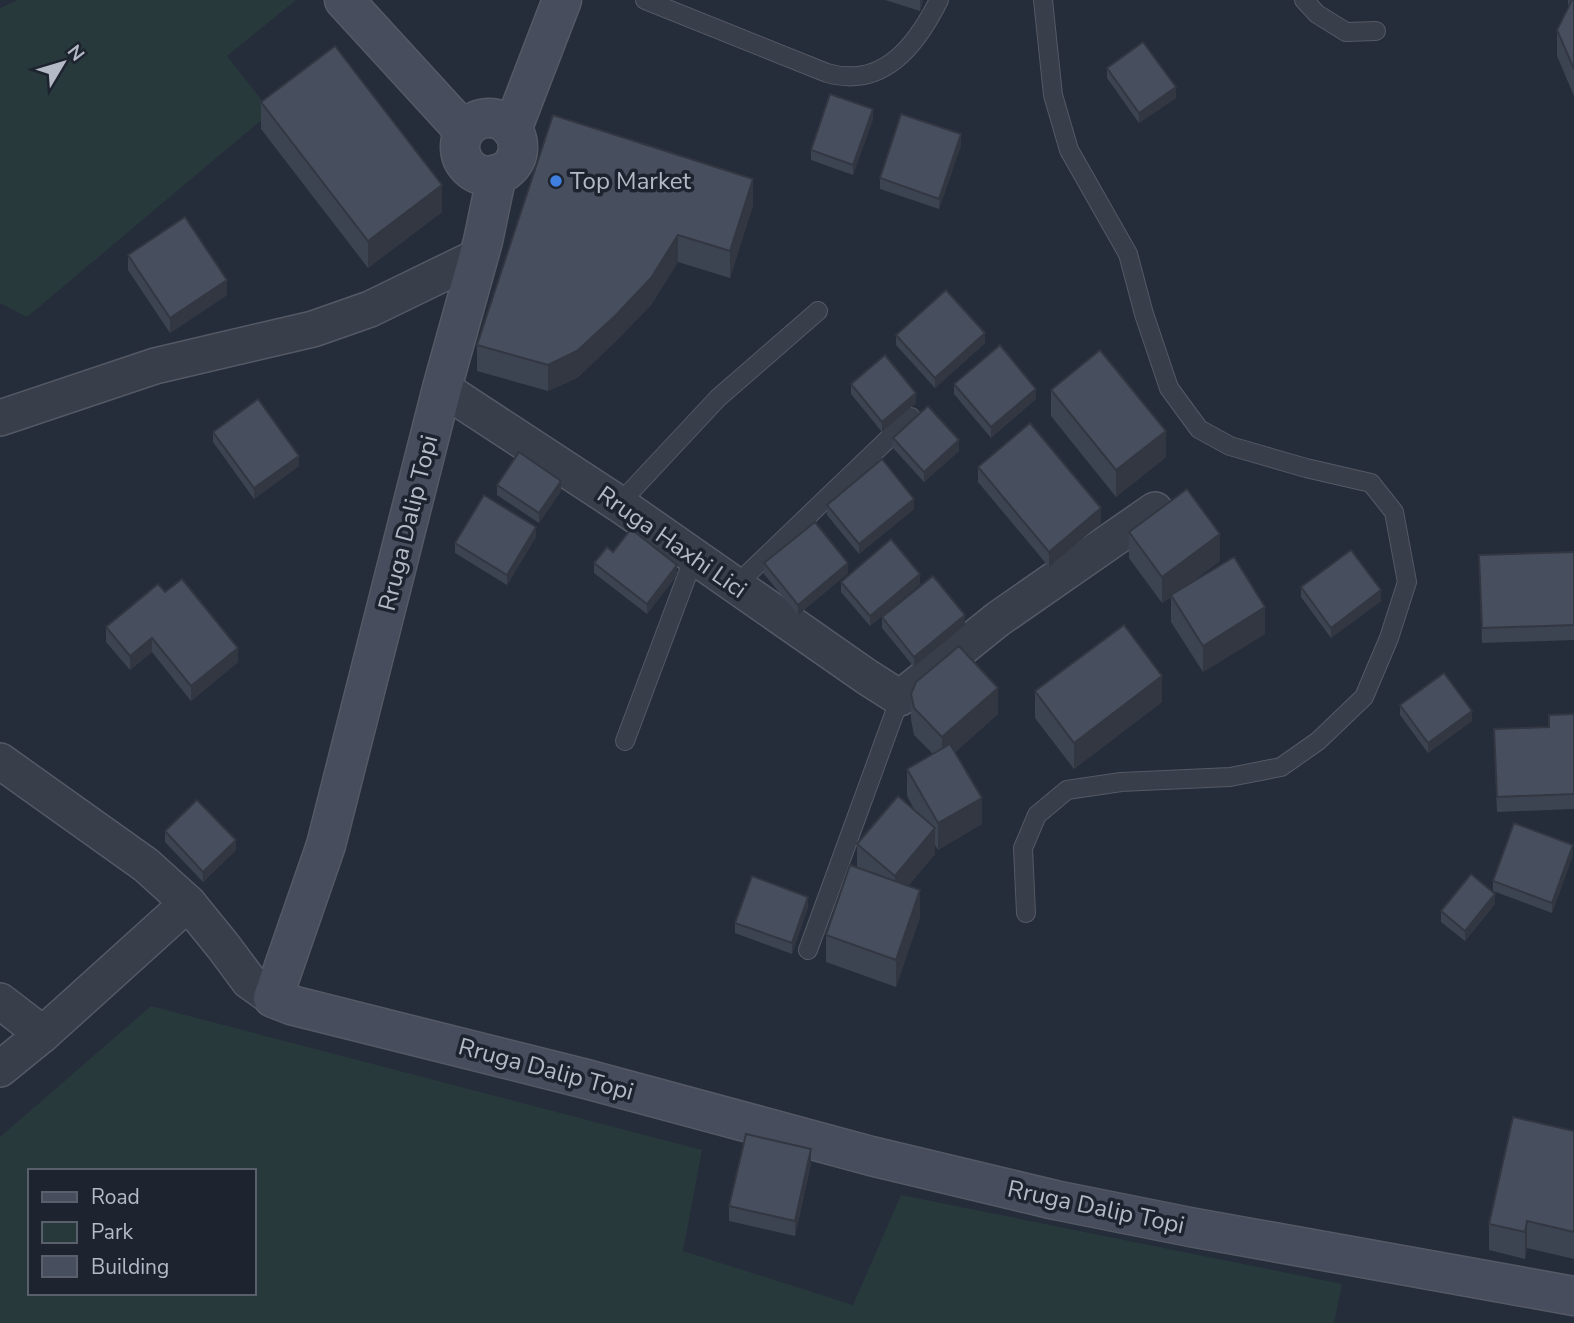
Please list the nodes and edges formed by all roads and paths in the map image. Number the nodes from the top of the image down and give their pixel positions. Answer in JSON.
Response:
{"nodes":[{"id":1,"x":344,"y":0,"type":"edge"},
{"id":2,"x":562,"y":0,"type":"edge"},
{"id":3,"x":645,"y":0,"type":"edge"},
{"id":4,"x":939,"y":0,"type":"edge"},
{"id":5,"x":1043,"y":0,"type":"edge"},
{"id":6,"x":1304,"y":0,"type":"edge"},
{"id":7,"x":1376,"y":32,"type":"dead end"},
{"id":8,"x":512,"y":130,"type":"junction"},
{"id":9,"x":464,"y":131,"type":"junction"},
{"id":10,"x":497,"y":174,"type":"junction"},
{"id":11,"x":479,"y":256,"type":"junction"},
{"id":12,"x":818,"y":312,"type":"dead end"},
{"id":13,"x":442,"y":388,"type":"junction"},
{"id":14,"x":911,"y":417,"type":"edge"},
{"id":15,"x":0,"y":418,"type":"edge"},
{"id":16,"x":619,"y":504,"type":"junction"},
{"id":17,"x":1156,"y":510,"type":"edge"},
{"id":18,"x":694,"y":557,"type":"junction"},
{"id":19,"x":735,"y":586,"type":"junction"},
{"id":20,"x":900,"y":698,"type":"junction"},
{"id":21,"x":625,"y":741,"type":"dead end"},
{"id":22,"x":0,"y":761,"type":"edge"},
{"id":23,"x":188,"y":903,"type":"junction"},
{"id":24,"x":1026,"y":913,"type":"dead end"},
{"id":25,"x":808,"y":950,"type":"dead end"},
{"id":26,"x":273,"y":998,"type":"junction"},
{"id":27,"x":0,"y":1001,"type":"edge"},
{"id":28,"x":43,"y":1034,"type":"junction"},
{"id":29,"x":0,"y":1069,"type":"edge"},
{"id":30,"x":1574,"y":1296,"type":"edge"}],
"edges":[{"from":1,"to":9,"type":"street"},
{"from":2,"to":8,"type":"street"},
{"from":3,"to":4,"type":"lane"},
{"from":5,"to":24,"type":"lane"},
{"from":6,"to":7,"type":"lane"},
{"from":8,"to":9,"type":"street"},
{"from":8,"to":10,"type":"street"},
{"from":9,"to":10,"type":"street"},
{"from":10,"to":11,"type":"street","name":"Rruga Dalip Topi"},
{"from":11,"to":13,"type":"street","name":"Rruga Dalip Topi"},
{"from":11,"to":15,"type":"street"},
{"from":12,"to":16,"type":"lane"},
{"from":13,"to":16,"type":"street","name":"Rruga Haxhi Lici"},
{"from":13,"to":26,"type":"street","name":"Rruga Dalip Topi"},
{"from":14,"to":19,"type":"lane"},
{"from":16,"to":18,"type":"street","name":"Rruga Haxhi Lici"},
{"from":17,"to":20,"type":"street"},
{"from":18,"to":19,"type":"street","name":"Rruga Haxhi Lici"},
{"from":18,"to":21,"type":"lane"},
{"from":19,"to":20,"type":"street","name":"Rruga Haxhi Lici"},
{"from":20,"to":25,"type":"lane"},
{"from":22,"to":23,"type":"street"},
{"from":23,"to":26,"type":"street"},
{"from":23,"to":28,"type":"street"},
{"from":26,"to":30,"type":"street","name":"Rruga Dalip Topi"},
{"from":27,"to":28,"type":"street"},
{"from":28,"to":29,"type":"street"}]}
